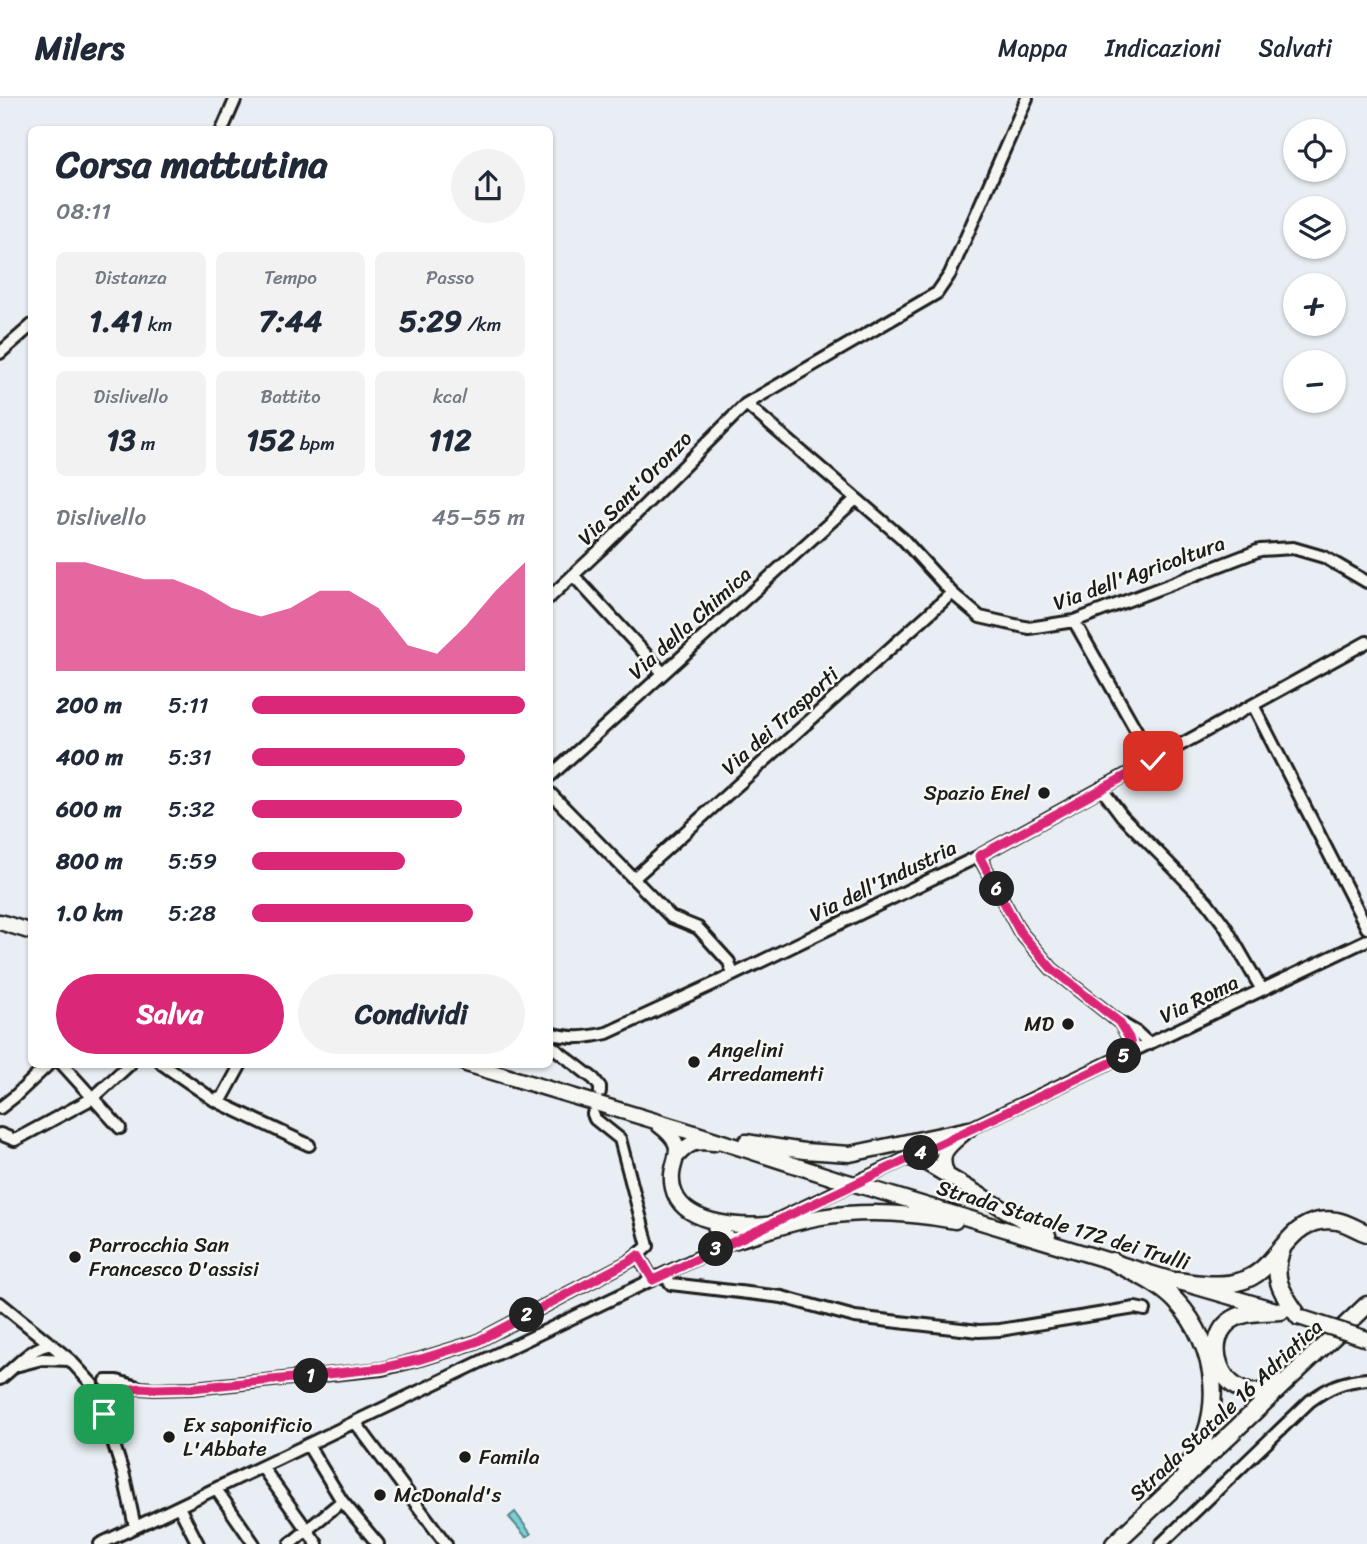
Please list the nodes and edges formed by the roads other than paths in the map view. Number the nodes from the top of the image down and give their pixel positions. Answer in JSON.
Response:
{"nodes":[{"id":1,"x":236,"y":98,"type":"edge"},
{"id":2,"x":1027,"y":98,"type":"edge"},
{"id":3,"x":224,"y":126,"type":"edge"},
{"id":4,"x":28,"y":328,"type":"edge"},
{"id":5,"x":2,"y":348,"type":"edge"},
{"id":6,"x":746,"y":404,"type":"junction"},
{"id":7,"x":856,"y":499,"type":"junction"},
{"id":8,"x":573,"y":575,"type":"junction"},
{"id":9,"x":1367,"y":582,"type":"edge"},
{"id":10,"x":952,"y":593,"type":"junction"},
{"id":11,"x":553,"y":594,"type":"edge"},
{"id":12,"x":1074,"y":621,"type":"junction"},
{"id":13,"x":1367,"y":642,"type":"edge"},
{"id":14,"x":663,"y":673,"type":"junction"},
{"id":15,"x":1254,"y":705,"type":"junction"},
{"id":16,"x":1153,"y":761,"type":"junction"},
{"id":17,"x":553,"y":773,"type":"edge"},
{"id":18,"x":1101,"y":788,"type":"junction"},
{"id":19,"x":553,"y":796,"type":"edge"},
{"id":20,"x":979,"y":856,"type":"junction"},
{"id":21,"x":634,"y":878,"type":"junction"},
{"id":22,"x":0,"y":922,"type":"edge"},
{"id":23,"x":1367,"y":928,"type":"edge"},
{"id":24,"x":28,"y":931,"type":"edge"},
{"id":25,"x":1367,"y":940,"type":"edge"},
{"id":26,"x":733,"y":975,"type":"junction"},
{"id":27,"x":1262,"y":990,"type":"junction"},
{"id":28,"x":1119,"y":1022,"type":"junction"},
{"id":29,"x":553,"y":1034,"type":"edge"},
{"id":30,"x":566,"y":1037,"type":"junction"},
{"id":31,"x":1149,"y":1044,"type":"junction"},
{"id":32,"x":554,"y":1048,"type":"edge"},
{"id":33,"x":1133,"y":1052,"type":"junction"},
{"id":34,"x":45,"y":1068,"type":"edge"},
{"id":35,"x":66,"y":1068,"type":"edge"},
{"id":36,"x":126,"y":1068,"type":"edge"},
{"id":37,"x":168,"y":1068,"type":"edge"},
{"id":38,"x":239,"y":1068,"type":"edge"},
{"id":39,"x":479,"y":1068,"type":"edge"},
{"id":40,"x":600,"y":1092,"type":"dead end"},
{"id":41,"x":93,"y":1098,"type":"junction"},
{"id":42,"x":214,"y":1100,"type":"junction"},
{"id":43,"x":0,"y":1108,"type":"edge"},
{"id":44,"x":593,"y":1114,"type":"dead end"},
{"id":45,"x":652,"y":1120,"type":"junction"},
{"id":46,"x":120,"y":1128,"type":"dead end"},
{"id":47,"x":969,"y":1129,"type":"junction"},
{"id":48,"x":685,"y":1130,"type":"junction"},
{"id":49,"x":0,"y":1134,"type":"edge"},
{"id":50,"x":732,"y":1144,"type":"junction"},
{"id":51,"x":309,"y":1145,"type":"dead end"},
{"id":52,"x":678,"y":1155,"type":"junction"},
{"id":53,"x":909,"y":1158,"type":"junction"},
{"id":54,"x":947,"y":1175,"type":"junction"},
{"id":55,"x":713,"y":1224,"type":"junction"},
{"id":56,"x":767,"y":1225,"type":"junction"},
{"id":57,"x":1021,"y":1234,"type":"junction"},
{"id":58,"x":1366,"y":1235,"type":"edge"},
{"id":59,"x":733,"y":1241,"type":"junction"},
{"id":60,"x":1284,"y":1244,"type":"junction"},
{"id":61,"x":1077,"y":1251,"type":"junction"},
{"id":62,"x":710,"y":1253,"type":"junction"},
{"id":63,"x":638,"y":1255,"type":"junction"},
{"id":64,"x":1112,"y":1261,"type":"junction"},
{"id":65,"x":664,"y":1274,"type":"junction"},
{"id":66,"x":653,"y":1280,"type":"junction"},
{"id":67,"x":1176,"y":1281,"type":"junction"},
{"id":68,"x":0,"y":1303,"type":"edge"},
{"id":69,"x":1367,"y":1306,"type":"edge"},
{"id":70,"x":1145,"y":1310,"type":"dead end"},
{"id":71,"x":1280,"y":1311,"type":"junction"},
{"id":72,"x":1367,"y":1315,"type":"edge"},
{"id":73,"x":1299,"y":1317,"type":"junction"},
{"id":74,"x":36,"y":1331,"type":"junction"},
{"id":75,"x":1367,"y":1339,"type":"edge"},
{"id":76,"x":52,"y":1344,"type":"junction"},
{"id":77,"x":33,"y":1350,"type":"junction"},
{"id":78,"x":42,"y":1359,"type":"junction"},
{"id":79,"x":70,"y":1360,"type":"junction"},
{"id":80,"x":16,"y":1366,"type":"junction"},
{"id":81,"x":1294,"y":1376,"type":"junction"},
{"id":82,"x":0,"y":1379,"type":"edge"},
{"id":83,"x":1367,"y":1379,"type":"edge"},
{"id":84,"x":106,"y":1381,"type":"junction"},
{"id":85,"x":92,"y":1384,"type":"junction"},
{"id":86,"x":141,"y":1388,"type":"junction"},
{"id":87,"x":106,"y":1399,"type":"junction"},
{"id":88,"x":355,"y":1422,"type":"junction"},
{"id":89,"x":308,"y":1445,"type":"junction"},
{"id":90,"x":262,"y":1467,"type":"junction"},
{"id":91,"x":216,"y":1489,"type":"junction"},
{"id":92,"x":342,"y":1502,"type":"junction"},
{"id":93,"x":179,"y":1507,"type":"junction"},
{"id":94,"x":1150,"y":1509,"type":"junction"},
{"id":95,"x":135,"y":1527,"type":"junction"},
{"id":96,"x":307,"y":1530,"type":"junction"},
{"id":97,"x":100,"y":1544,"type":"edge"},
{"id":98,"x":198,"y":1544,"type":"edge"},
{"id":99,"x":254,"y":1544,"type":"edge"},
{"id":100,"x":290,"y":1544,"type":"edge"},
{"id":101,"x":317,"y":1544,"type":"edge"},
{"id":102,"x":378,"y":1544,"type":"edge"},
{"id":103,"x":446,"y":1544,"type":"edge"},
{"id":104,"x":1114,"y":1544,"type":"edge"},
{"id":105,"x":1126,"y":1544,"type":"edge"},
{"id":106,"x":1161,"y":1544,"type":"edge"}],
"edges":[{"from":1,"to":3,"type":"street"},
{"from":2,"to":6,"type":"street","name":"Via Sant'Oronzo"},
{"from":4,"to":5,"type":"street"},
{"from":6,"to":7,"type":"street","name":"Via dell'Agricoltura"},
{"from":6,"to":8,"type":"street","name":"Via Sant'Oronzo"},
{"from":7,"to":10,"type":"street","name":"Via dell'Agricoltura"},
{"from":7,"to":14,"type":"street","name":"Via della Chimica"},
{"from":8,"to":11,"type":"street","name":"Via Sant'Oronzo"},
{"from":8,"to":14,"type":"street"},
{"from":9,"to":12,"type":"street","name":"Via dell'Agricoltura"},
{"from":10,"to":12,"type":"street","name":"Via dell'Agricoltura"},
{"from":10,"to":21,"type":"street","name":"Via dei Trasporti"},
{"from":12,"to":16,"type":"street"},
{"from":13,"to":15,"type":"street","name":"Via dell'Industria"},
{"from":14,"to":17,"type":"street","name":"Via della Chimica"},
{"from":15,"to":16,"type":"street","name":"Via dell'Industria"},
{"from":15,"to":23,"type":"street"},
{"from":16,"to":18,"type":"street","name":"Via dell'Industria"},
{"from":18,"to":20,"type":"street","name":"Via dell'Industria"},
{"from":18,"to":27,"type":"street"},
{"from":19,"to":21,"type":"street"},
{"from":20,"to":26,"type":"street","name":"Via dell'Industria"},
{"from":20,"to":28,"type":"street"},
{"from":21,"to":26,"type":"street"},
{"from":22,"to":24,"type":"main road"},
{"from":25,"to":27,"type":"street","name":"Via Roma"},
{"from":26,"to":30,"type":"street","name":"Via dell'Industria"},
{"from":27,"to":31,"type":"street","name":"Via Roma"},
{"from":28,"to":31,"type":"street"},
{"from":28,"to":33,"type":"street"},
{"from":29,"to":30,"type":"street","name":"Via dell'Industria"},
{"from":30,"to":32,"type":"street"},
{"from":31,"to":33,"type":"street","name":"Via Roma"},
{"from":32,"to":40,"type":"street"},
{"from":33,"to":47,"type":"street","name":"Via Roma"},
{"from":34,"to":43,"type":"street"},
{"from":35,"to":41,"type":"street"},
{"from":36,"to":41,"type":"street"},
{"from":37,"to":42,"type":"street"},
{"from":38,"to":42,"type":"street"},
{"from":39,"to":45,"type":"main road","name":"Strada Statale 172 dei Trulli"},
{"from":41,"to":46,"type":"street"},
{"from":41,"to":49,"type":"street"},
{"from":42,"to":51,"type":"street"},
{"from":44,"to":63,"type":"street"},
{"from":45,"to":48,"type":"main road","name":"Strada Statale 172 dei Trulli"},
{"from":45,"to":52,"type":"main road"},
{"from":47,"to":48,"type":"main road"},
{"from":47,"to":53,"type":"street","name":"Via Roma"},
{"from":47,"to":54,"type":"main road"},
{"from":48,"to":50,"type":"main road","name":"Strada Statale 172 dei Trulli"},
{"from":50,"to":52,"type":"main road"},
{"from":50,"to":57,"type":"main road","name":"Strada Statale 172 dei Trulli","bridge":true},
{"from":52,"to":55,"type":"main road"},
{"from":53,"to":54,"type":"main road"},
{"from":53,"to":56,"type":"street","name":"Via Roma"},
{"from":54,"to":61,"type":"main road"},
{"from":55,"to":56,"type":"main road"},
{"from":55,"to":59,"type":"main road"},
{"from":55,"to":62,"type":"main road"},
{"from":56,"to":59,"type":"street","name":"Via Roma"},
{"from":57,"to":59,"type":"main road"},
{"from":57,"to":61,"type":"main road","name":"Strada Statale 172 dei Trulli"},
{"from":58,"to":60,"type":"highway"},
{"from":59,"to":62,"type":"street","name":"Via Roma"},
{"from":60,"to":67,"type":"highway"},
{"from":60,"to":73,"type":"highway"},
{"from":61,"to":64,"type":"main road","name":"Strada Statale 172 dei Trulli"},
{"from":62,"to":65,"type":"street","name":"Via Roma"},
{"from":63,"to":66,"type":"street"},
{"from":63,"to":86,"type":"street"},
{"from":64,"to":67,"type":"main road","name":"Strada Statale 172 dei Trulli"},
{"from":64,"to":94,"type":"highway"},
{"from":65,"to":66,"type":"street","name":"Via Roma"},
{"from":65,"to":70,"type":"street"},
{"from":66,"to":88,"type":"street","name":"Via Roma"},
{"from":67,"to":71,"type":"main road","name":"Strada Statale 172 dei Trulli"},
{"from":68,"to":74,"type":"street"},
{"from":69,"to":81,"type":"highway","name":"Strada Statale 16 Adriatica"},
{"from":71,"to":73,"type":"main road","name":"Strada Statale 172 dei Trulli"},
{"from":71,"to":81,"type":"highway"},
{"from":72,"to":105,"type":"highway","name":"Strada Statale 16 Adriatica"},
{"from":73,"to":75,"type":"main road","name":"Strada Statale 172 dei Trulli","bridge":true},
{"from":74,"to":76,"type":"street"},
{"from":74,"to":77,"type":"street"},
{"from":76,"to":77,"type":"street"},
{"from":76,"to":78,"type":"street"},
{"from":76,"to":79,"type":"street"},
{"from":77,"to":80,"type":"street"},
{"from":78,"to":79,"type":"street"},
{"from":78,"to":80,"type":"street"},
{"from":79,"to":85,"type":"street"},
{"from":80,"to":82,"type":"street"},
{"from":81,"to":94,"type":"highway","name":"Strada Statale 16 Adriatica"},
{"from":83,"to":106,"type":"street"},
{"from":84,"to":85,"type":"street"},
{"from":84,"to":86,"type":"street"},
{"from":84,"to":87,"type":"street"},
{"from":85,"to":87,"type":"street"},
{"from":86,"to":87,"type":"street"},
{"from":87,"to":95,"type":"street"},
{"from":88,"to":89,"type":"street","name":"Via Roma"},
{"from":88,"to":103,"type":"street"},
{"from":89,"to":90,"type":"street","name":"Via Roma"},
{"from":89,"to":92,"type":"street"},
{"from":90,"to":91,"type":"street","name":"Via Roma"},
{"from":90,"to":96,"type":"street"},
{"from":91,"to":93,"type":"street","name":"Via Roma"},
{"from":91,"to":99,"type":"street"},
{"from":92,"to":96,"type":"street"},
{"from":92,"to":102,"type":"street"},
{"from":93,"to":95,"type":"street","name":"Via Roma"},
{"from":93,"to":98,"type":"street"},
{"from":94,"to":104,"type":"highway","name":"Strada Statale 16 Adriatica"},
{"from":95,"to":97,"type":"street","name":"Via Roma"},
{"from":96,"to":100,"type":"street"},
{"from":96,"to":101,"type":"street"}]}
